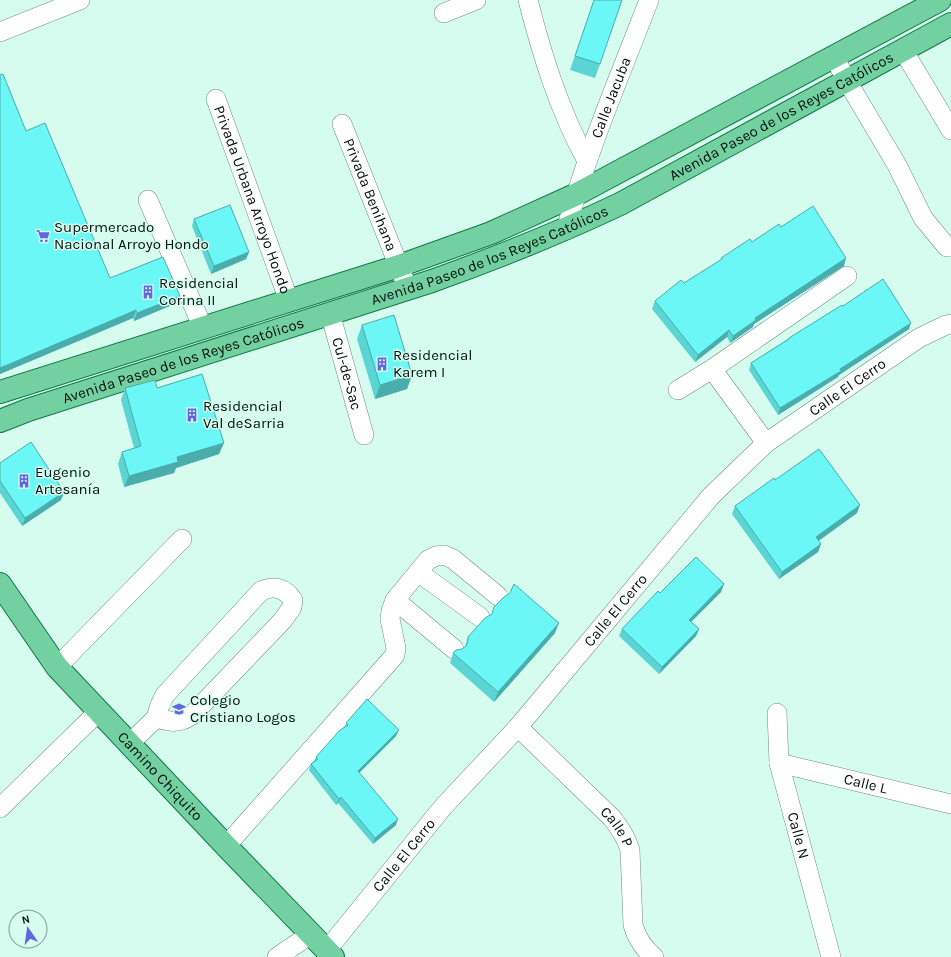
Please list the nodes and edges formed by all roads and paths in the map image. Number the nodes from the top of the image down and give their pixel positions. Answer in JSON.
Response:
{"nodes":[{"id":1,"x":80,"y":0,"type":"edge"},
{"id":2,"x":476,"y":0,"type":"edge"},
{"id":3,"x":528,"y":0,"type":"edge"},
{"id":4,"x":650,"y":0,"type":"edge"},
{"id":5,"x":939,"y":0,"type":"edge"},
{"id":6,"x":444,"y":13,"type":"dead end"},
{"id":7,"x":951,"y":24,"type":"edge"},
{"id":8,"x":0,"y":32,"type":"edge"},
{"id":9,"x":903,"y":50,"type":"junction"},
{"id":10,"x":834,"y":57,"type":"junction"},
{"id":11,"x":847,"y":81,"type":"junction"},
{"id":12,"x":216,"y":99,"type":"dead end"},
{"id":13,"x":342,"y":124,"type":"dead end"},
{"id":14,"x":951,"y":130,"type":"edge"},
{"id":15,"x":587,"y":160,"type":"junction"},
{"id":16,"x":575,"y":195,"type":"junction"},
{"id":17,"x":148,"y":200,"type":"dead end"},
{"id":18,"x":566,"y":230,"type":"junction"},
{"id":19,"x":947,"y":247,"type":"dead end"},
{"id":20,"x":399,"y":266,"type":"junction"},
{"id":21,"x":847,"y":276,"type":"dead end"},
{"id":22,"x":408,"y":289,"type":"junction"},
{"id":23,"x":289,"y":301,"type":"junction"},
{"id":24,"x":330,"y":313,"type":"junction"},
{"id":25,"x":951,"y":324,"type":"edge"},
{"id":26,"x":203,"y":328,"type":"junction"},
{"id":27,"x":712,"y":369,"type":"junction"},
{"id":28,"x":678,"y":390,"type":"dead end"},
{"id":29,"x":0,"y":392,"type":"edge"},
{"id":30,"x":0,"y":421,"type":"edge"},
{"id":31,"x":364,"y":435,"type":"dead end"},
{"id":32,"x":766,"y":443,"type":"junction"},
{"id":33,"x":182,"y":539,"type":"dead end"},
{"id":34,"x":418,"y":572,"type":"junction"},
{"id":35,"x":0,"y":584,"type":"edge"},
{"id":36,"x":498,"y":596,"type":"dead end"},
{"id":37,"x":395,"y":600,"type":"junction"},
{"id":38,"x":480,"y":617,"type":"dead end"},
{"id":39,"x":454,"y":649,"type":"dead end"},
{"id":40,"x":57,"y":667,"type":"junction"},
{"id":41,"x":99,"y":711,"type":"junction"},
{"id":42,"x":777,"y":713,"type":"dead end"},
{"id":43,"x":156,"y":718,"type":"junction"},
{"id":44,"x":518,"y":727,"type":"junction"},
{"id":45,"x":130,"y":744,"type":"junction"},
{"id":46,"x":779,"y":763,"type":"junction"},
{"id":47,"x":951,"y":804,"type":"edge"},
{"id":48,"x":0,"y":808,"type":"edge"},
{"id":49,"x":226,"y":846,"type":"junction"},
{"id":50,"x":311,"y":934,"type":"junction"},
{"id":51,"x":330,"y":954,"type":"edge"},
{"id":52,"x":277,"y":957,"type":"edge"},
{"id":53,"x":654,"y":957,"type":"edge"},
{"id":54,"x":830,"y":957,"type":"edge"}],
"edges":[{"from":1,"to":8,"type":"street"},
{"from":2,"to":6,"type":"street"},
{"from":3,"to":15,"type":"street"},
{"from":4,"to":15,"type":"street","name":"Calle Jacuba"},
{"from":5,"to":10,"type":"main road","name":"Avenida Paseo de los Reyes Católicos"},
{"from":7,"to":9,"type":"main road","name":"Avenida Paseo de los Reyes Católicos"},
{"from":9,"to":11,"type":"main road","name":"Avenida Paseo de los Reyes Católicos"},
{"from":9,"to":14,"type":"street"},
{"from":10,"to":11,"type":"street"},
{"from":10,"to":16,"type":"main road","name":"Avenida Paseo de los Reyes Católicos"},
{"from":11,"to":18,"type":"main road","name":"Avenida Paseo de los Reyes Católicos"},
{"from":11,"to":19,"type":"street"},
{"from":12,"to":23,"type":"street","name":"Privada Urbana Arroyo Hondo"},
{"from":13,"to":20,"type":"street","name":"Privada Benihana"},
{"from":15,"to":16,"type":"street","name":"Calle Jacuba"},
{"from":16,"to":18,"type":"street","name":"Calle Jacuba"},
{"from":16,"to":20,"type":"main road","name":"Avenida Paseo de los Reyes Católicos"},
{"from":17,"to":26,"type":"street"},
{"from":18,"to":22,"type":"main road","name":"Avenida Paseo de los Reyes Católicos"},
{"from":20,"to":22,"type":"street","name":"Privada Benihana"},
{"from":20,"to":23,"type":"main road","name":"Avenida Paseo de los Reyes Católicos"},
{"from":21,"to":27,"type":"street"},
{"from":22,"to":24,"type":"main road","name":"Avenida Paseo de los Reyes Católicos"},
{"from":23,"to":26,"type":"main road","name":"Avenida Paseo de los Reyes Católicos"},
{"from":24,"to":30,"type":"main road","name":"Avenida Paseo de los Reyes Católicos"},
{"from":24,"to":31,"type":"street","name":"Cul-de-Sac"},
{"from":25,"to":32,"type":"street","name":"Calle El Cerro"},
{"from":26,"to":29,"type":"main road","name":"Avenida Paseo de los Reyes Católicos"},
{"from":27,"to":28,"type":"street"},
{"from":27,"to":32,"type":"street"},
{"from":32,"to":44,"type":"street","name":"Calle El Cerro"},
{"from":33,"to":40,"type":"street"},
{"from":34,"to":36,"type":"street"},
{"from":34,"to":37,"type":"street"},
{"from":34,"to":38,"type":"street"},
{"from":35,"to":40,"type":"main road","name":"Camino Chiquito"},
{"from":37,"to":39,"type":"street"},
{"from":37,"to":49,"type":"street"},
{"from":40,"to":41,"type":"main road","name":"Camino Chiquito"},
{"from":41,"to":45,"type":"main road","name":"Camino Chiquito"},
{"from":41,"to":48,"type":"street"},
{"from":42,"to":46,"type":"street","name":"Calle N"},
{"from":43,"to":43,"type":"street"},
{"from":43,"to":45,"type":"street"},
{"from":44,"to":51,"type":"street","name":"Calle El Cerro"},
{"from":44,"to":53,"type":"street","name":"Calle P"},
{"from":45,"to":49,"type":"main road","name":"Camino Chiquito"},
{"from":46,"to":47,"type":"street","name":"Calle L"},
{"from":46,"to":54,"type":"street","name":"Calle N"},
{"from":49,"to":50,"type":"main road","name":"Camino Chiquito"},
{"from":50,"to":51,"type":"main road","name":"Camino Chiquito"},
{"from":50,"to":52,"type":"street"}]}
